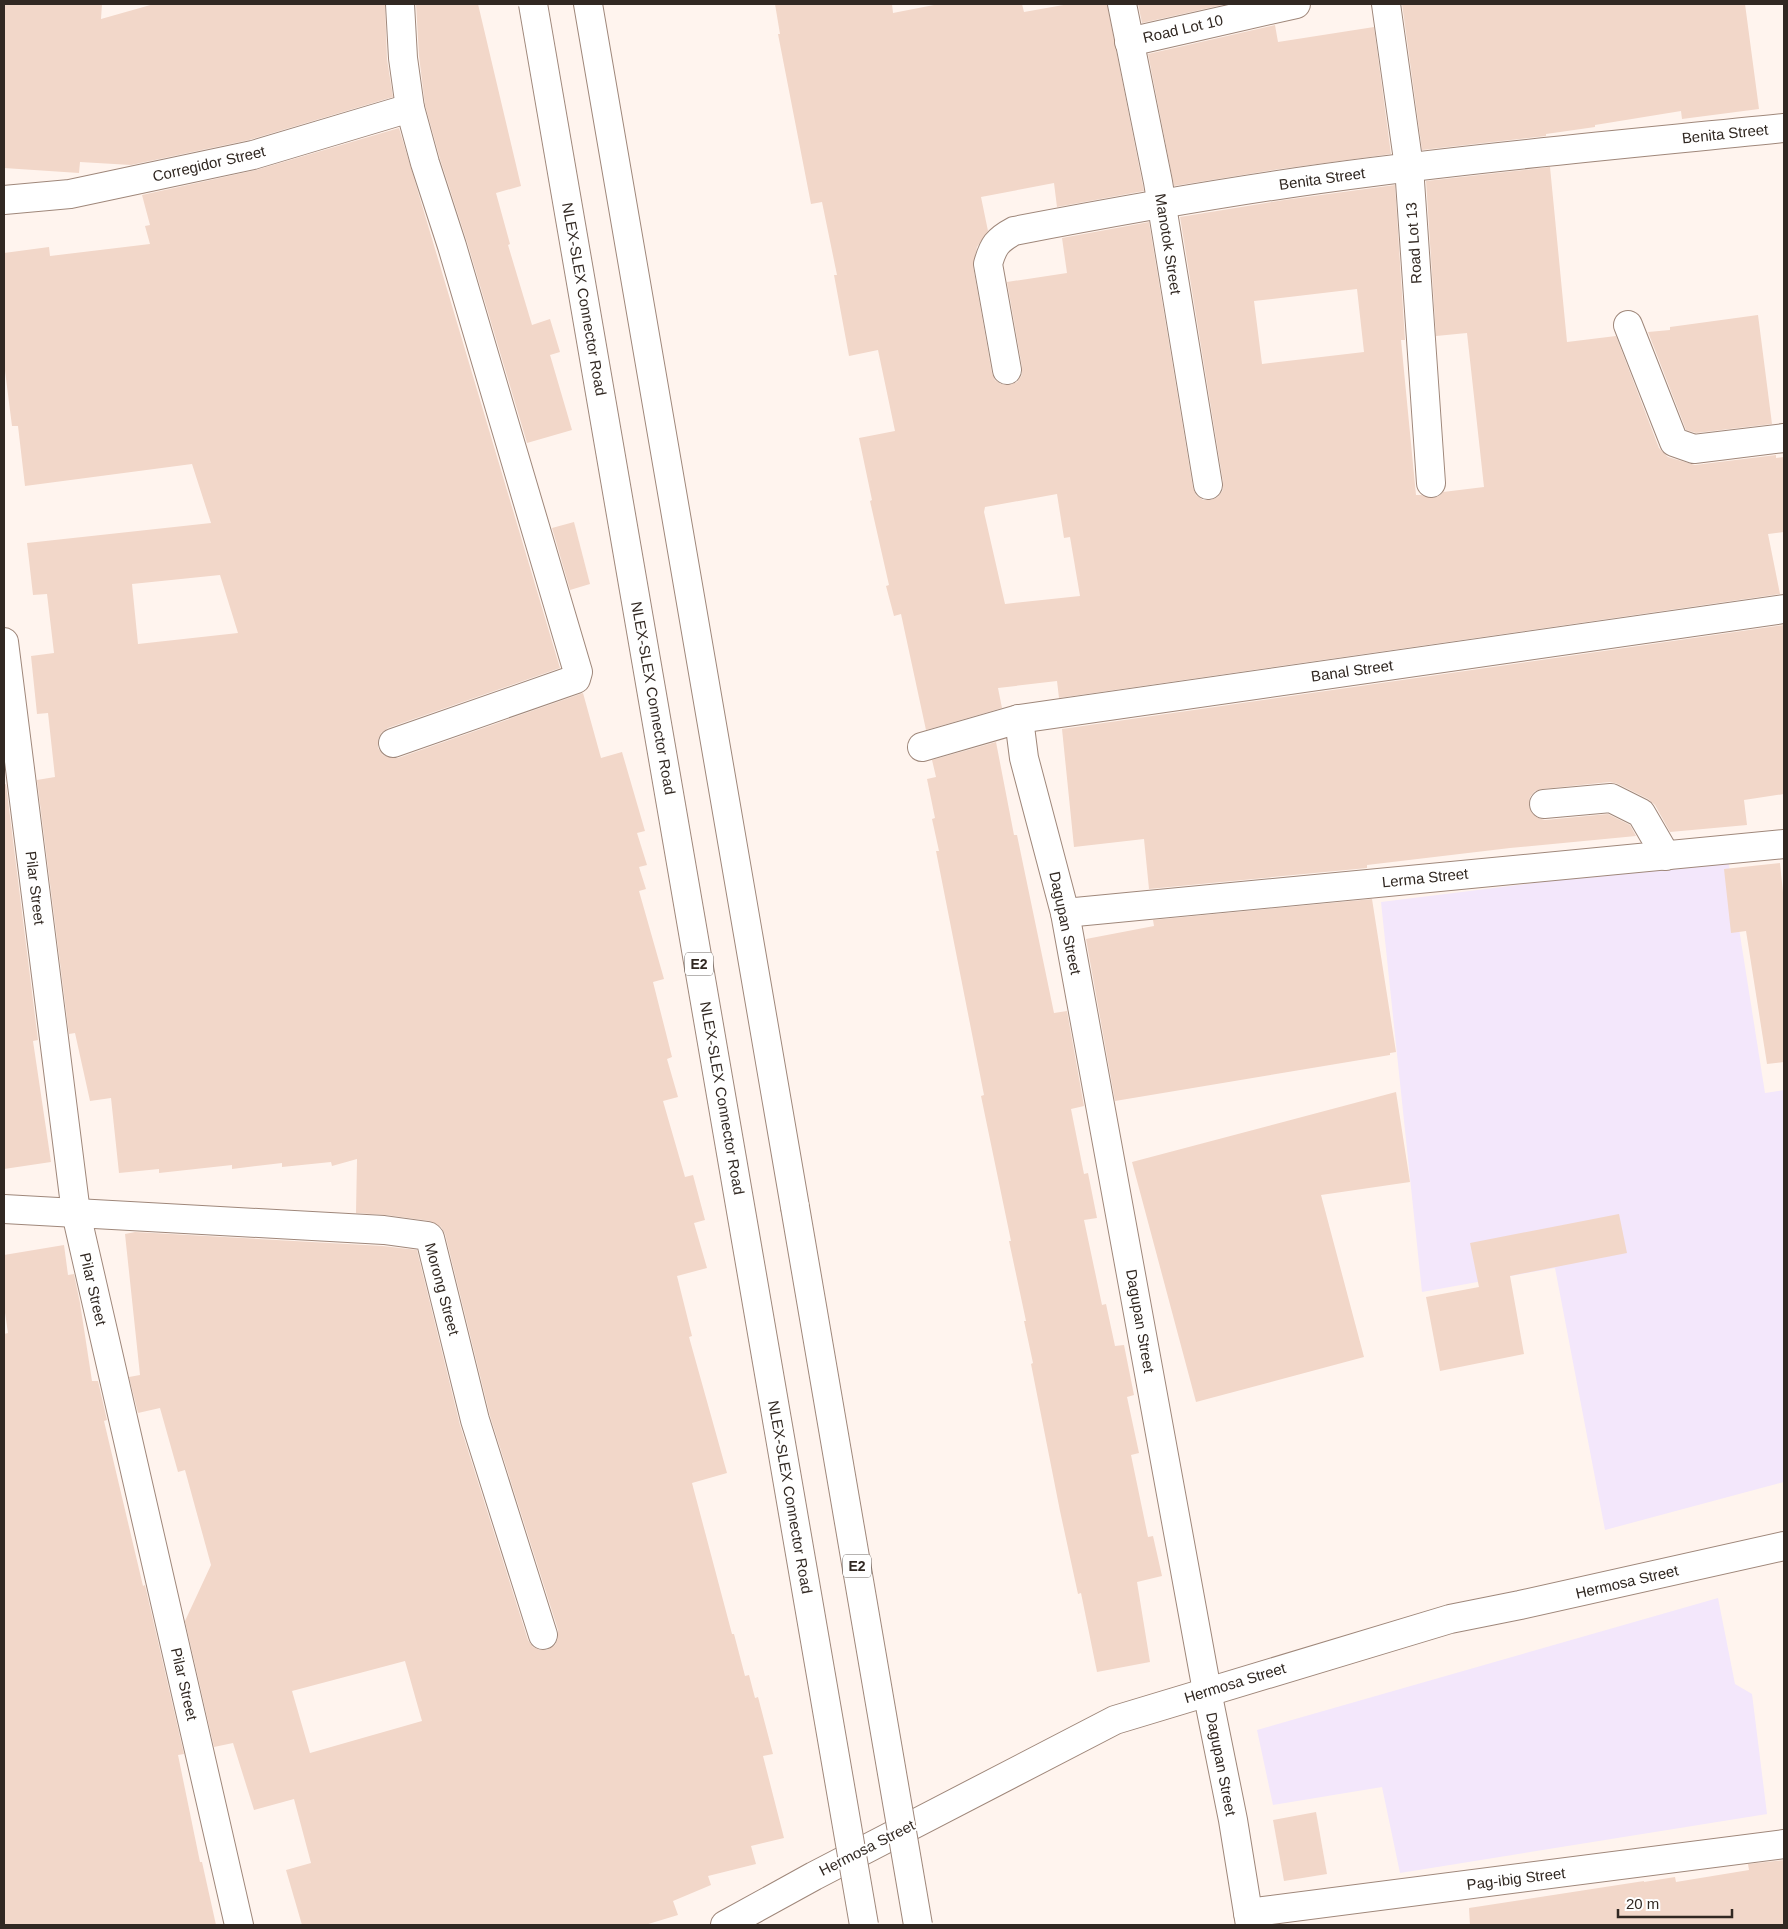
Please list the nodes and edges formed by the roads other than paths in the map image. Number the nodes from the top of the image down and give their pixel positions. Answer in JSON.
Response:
{"nodes":[{"id":1,"x":400,"y":4,"type":"edge"},
{"id":2,"x":533,"y":4,"type":"edge"},
{"id":3,"x":588,"y":4,"type":"edge"},
{"id":4,"x":1122,"y":4,"type":"edge"},
{"id":5,"x":1296,"y":4,"type":"edge"},
{"id":6,"x":1386,"y":4,"type":"edge"},
{"id":7,"x":1129,"y":42,"type":"junction"},
{"id":8,"x":410,"y":108,"type":"junction"},
{"id":9,"x":1784,"y":128,"type":"edge"},
{"id":10,"x":1409,"y":167,"type":"junction"},
{"id":11,"x":4,"y":200,"type":"edge"},
{"id":12,"x":1162,"y":203,"type":"junction"},
{"id":13,"x":1628,"y":325,"type":"dead end"},
{"id":14,"x":1007,"y":370,"type":"dead end"},
{"id":15,"x":1784,"y":438,"type":"edge"},
{"id":16,"x":1431,"y":483,"type":"dead end"},
{"id":17,"x":1208,"y":485,"type":"dead end"},
{"id":18,"x":1784,"y":609,"type":"edge"},
{"id":19,"x":4,"y":642,"type":"edge"},
{"id":20,"x":1019,"y":719,"type":"junction"},
{"id":21,"x":394,"y":743,"type":"dead end"},
{"id":22,"x":922,"y":747,"type":"dead end"},
{"id":23,"x":1544,"y":804,"type":"dead end"},
{"id":24,"x":1784,"y":844,"type":"edge"},
{"id":25,"x":1666,"y":856,"type":"junction"},
{"id":26,"x":1065,"y":913,"type":"junction"},
{"id":27,"x":4,"y":1209,"type":"edge"},
{"id":28,"x":76,"y":1213,"type":"junction"},
{"id":29,"x":1784,"y":1546,"type":"edge"},
{"id":30,"x":543,"y":1636,"type":"dead end"},
{"id":31,"x":1207,"y":1691,"type":"junction"},
{"id":32,"x":1784,"y":1844,"type":"edge"},
{"id":33,"x":1249,"y":1919,"type":"edge"},
{"id":34,"x":240,"y":1925,"type":"edge"},
{"id":35,"x":725,"y":1925,"type":"edge"},
{"id":36,"x":864,"y":1925,"type":"edge"},
{"id":37,"x":918,"y":1925,"type":"edge"}],
"edges":[{"from":1,"to":8,"type":"main road"},
{"from":2,"to":36,"type":"main road","name":"NLEX-SLEX Connector Road","number":"E2","bridge":true},
{"from":3,"to":37,"type":"main road","number":"E2","bridge":true},
{"from":4,"to":7,"type":"main road","name":"Manotok Street"},
{"from":5,"to":7,"type":"main road","name":"Road Lot 10"},
{"from":6,"to":10,"type":"main road","name":"Road Lot 13"},
{"from":7,"to":12,"type":"main road","name":"Manotok Street"},
{"from":8,"to":11,"type":"main road","name":"Corregidor Street"},
{"from":8,"to":21,"type":"main road"},
{"from":9,"to":10,"type":"main road","name":"Benita Street"},
{"from":10,"to":12,"type":"main road","name":"Benita Street"},
{"from":10,"to":16,"type":"main road","name":"Road Lot 13"},
{"from":12,"to":14,"type":"main road","name":"Benita Street"},
{"from":12,"to":17,"type":"main road","name":"Manotok Street"},
{"from":13,"to":15,"type":"main road"},
{"from":18,"to":20,"type":"main road","name":"Banal Street"},
{"from":19,"to":28,"type":"main road","name":"Pilar Street"},
{"from":20,"to":22,"type":"main road","name":"Banal Street"},
{"from":20,"to":26,"type":"main road","name":"Dagupan Street"},
{"from":23,"to":25,"type":"main road"},
{"from":24,"to":25,"type":"main road","name":"Lerma Street"},
{"from":25,"to":26,"type":"main road","name":"Lerma Street"},
{"from":26,"to":31,"type":"main road","name":"Dagupan Street"},
{"from":27,"to":28,"type":"main road","name":"Morong Street"},
{"from":28,"to":30,"type":"main road","name":"Morong Street"},
{"from":28,"to":34,"type":"main road","name":"Pilar Street"},
{"from":29,"to":31,"type":"main road","name":"Hermosa Street"},
{"from":31,"to":33,"type":"main road","name":"Dagupan Street"},
{"from":31,"to":35,"type":"main road","name":"Hermosa Street"},
{"from":32,"to":33,"type":"main road","name":"Pag-ibig Street"}]}
